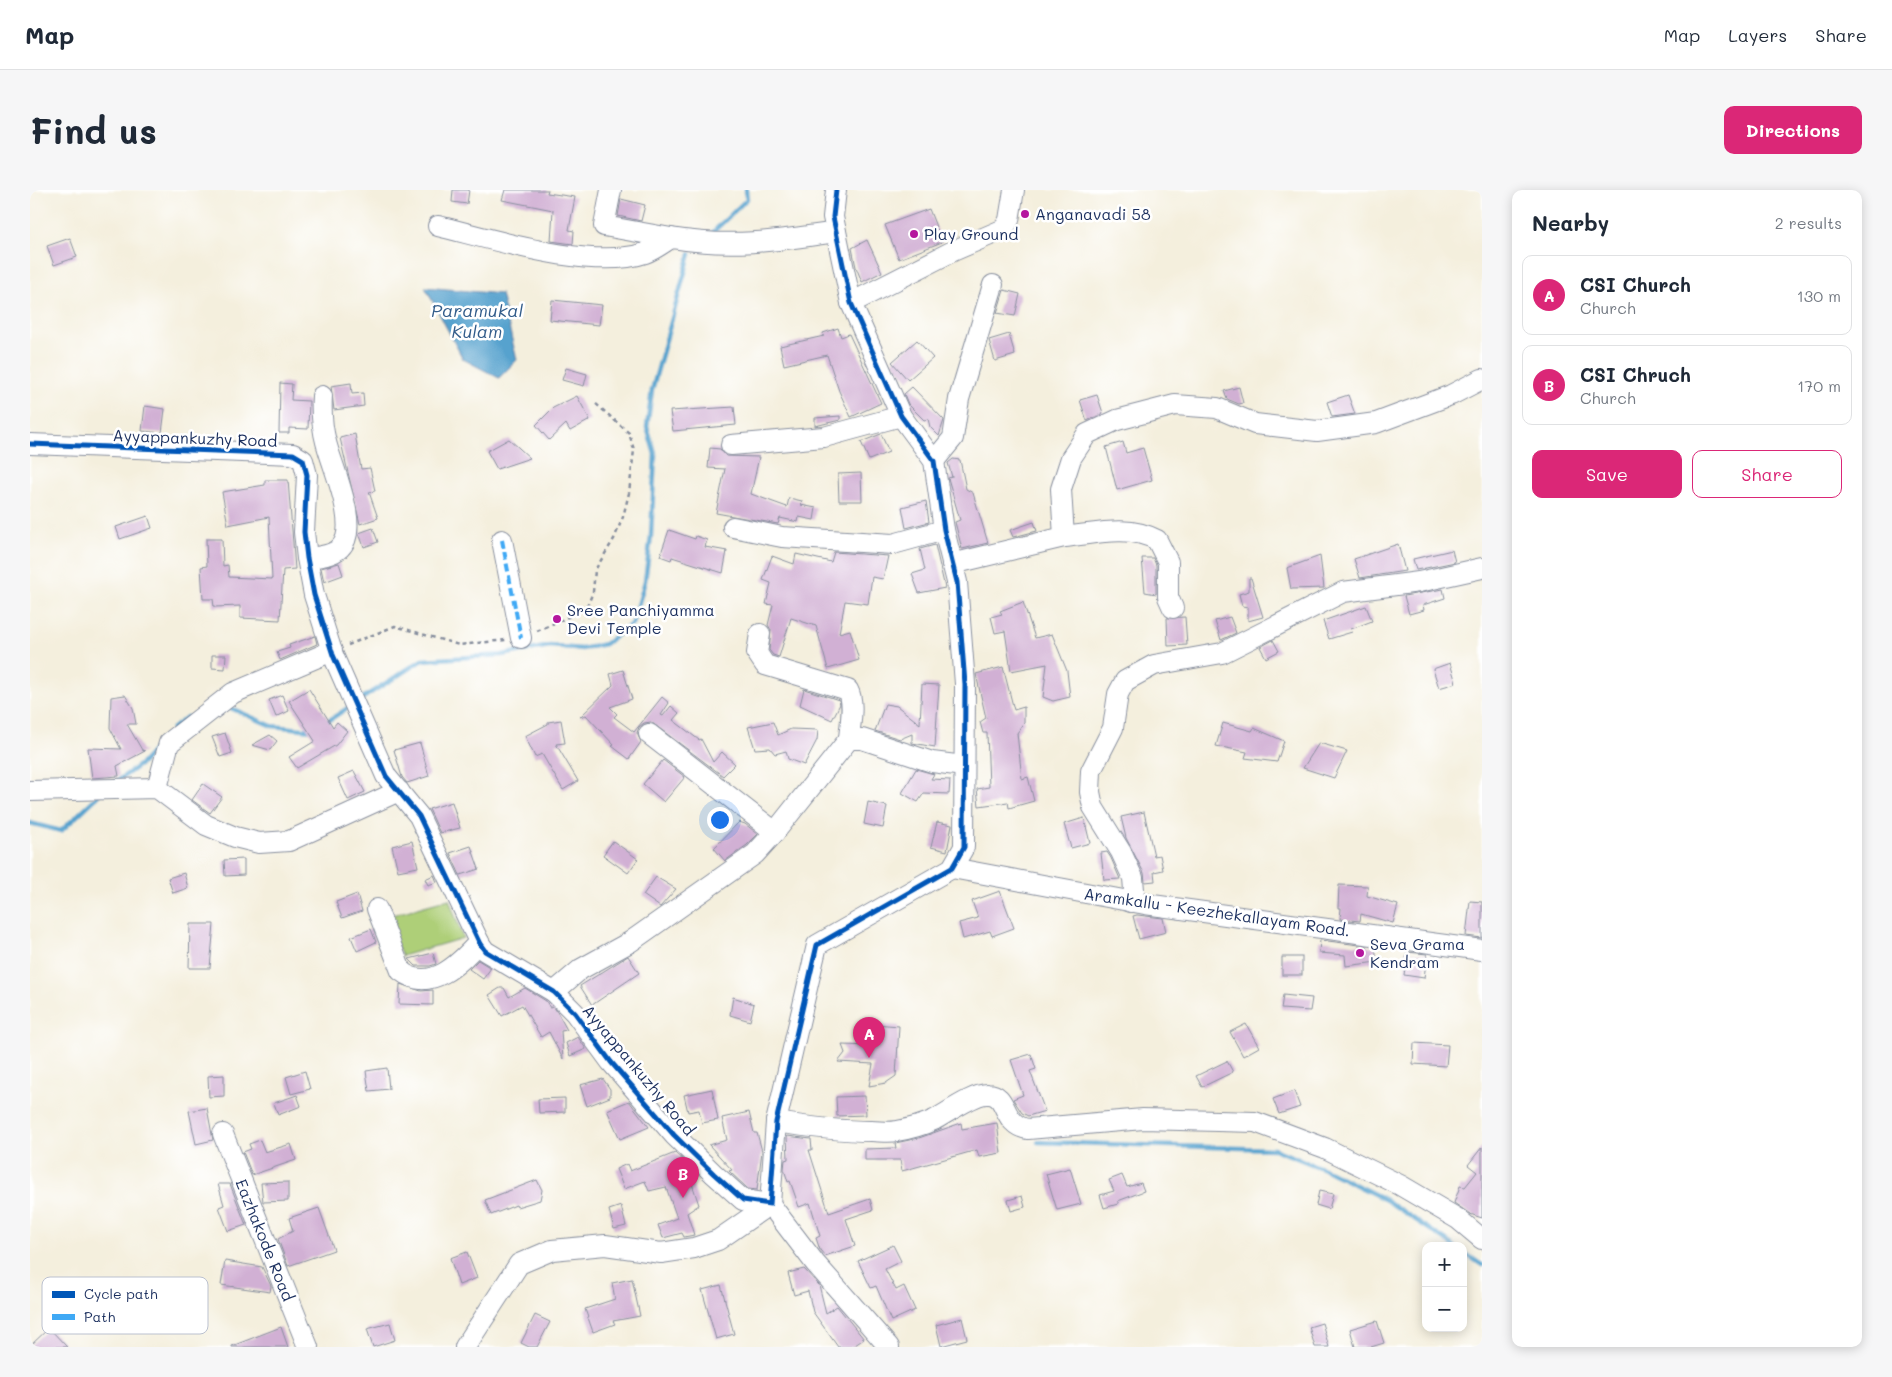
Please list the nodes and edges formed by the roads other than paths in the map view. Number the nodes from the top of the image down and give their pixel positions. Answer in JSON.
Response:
{"nodes":[{"id":1,"x":611,"y":190,"type":"edge"},
{"id":2,"x":836,"y":190,"type":"edge"},
{"id":3,"x":1014,"y":190,"type":"edge"},
{"id":4,"x":438,"y":226,"type":"dead end"},
{"id":5,"x":836,"y":232,"type":"junction"},
{"id":6,"x":671,"y":238,"type":"junction"},
{"id":7,"x":993,"y":284,"type":"dead end"},
{"id":8,"x":850,"y":302,"type":"junction"},
{"id":9,"x":1482,"y":379,"type":"edge"},
{"id":10,"x":322,"y":396,"type":"dead end"},
{"id":11,"x":901,"y":416,"type":"junction"},
{"id":12,"x":30,"y":444,"type":"edge"},
{"id":13,"x":732,"y":445,"type":"dead end"},
{"id":14,"x":934,"y":461,"type":"junction"},
{"id":15,"x":733,"y":527,"type":"dead end"},
{"id":16,"x":944,"y":530,"type":"junction"},
{"id":17,"x":1064,"y":538,"type":"junction"},
{"id":18,"x":502,"y":540,"type":"dead end"},
{"id":19,"x":307,"y":558,"type":"junction"},
{"id":20,"x":952,"y":564,"type":"junction"},
{"id":21,"x":1482,"y":568,"type":"edge"},
{"id":22,"x":1173,"y":608,"type":"dead end"},
{"id":23,"x":760,"y":634,"type":"dead end"},
{"id":24,"x":521,"y":638,"type":"road end"},
{"id":25,"x":333,"y":653,"type":"junction"},
{"id":26,"x":649,"y":734,"type":"dead end"},
{"id":27,"x":849,"y":739,"type":"junction"},
{"id":28,"x":964,"y":766,"type":"junction"},
{"id":29,"x":157,"y":788,"type":"junction"},
{"id":30,"x":30,"y":791,"type":"edge"},
{"id":31,"x":399,"y":791,"type":"junction"},
{"id":32,"x":776,"y":832,"type":"junction"},
{"id":33,"x":952,"y":868,"type":"junction"},
{"id":34,"x":1131,"y":902,"type":"junction"},
{"id":35,"x":377,"y":909,"type":"dead end"},
{"id":36,"x":479,"y":942,"type":"junction"},
{"id":37,"x":1482,"y":950,"type":"edge"},
{"id":38,"x":554,"y":992,"type":"junction"},
{"id":39,"x":776,"y":1122,"type":"junction"},
{"id":40,"x":223,"y":1134,"type":"dead end"},
{"id":41,"x":770,"y":1204,"type":"junction"},
{"id":42,"x":1482,"y":1239,"type":"edge"},
{"id":43,"x":308,"y":1347,"type":"edge"},
{"id":44,"x":464,"y":1347,"type":"edge"},
{"id":45,"x":888,"y":1347,"type":"edge"}],
"edges":[{"from":1,"to":6,"type":"street"},
{"from":2,"to":5,"type":"street"},
{"from":3,"to":8,"type":"street"},
{"from":4,"to":6,"type":"street"},
{"from":5,"to":6,"type":"street"},
{"from":5,"to":8,"type":"street"},
{"from":7,"to":14,"type":"street"},
{"from":8,"to":11,"type":"street"},
{"from":9,"to":17,"type":"street"},
{"from":10,"to":19,"type":"street"},
{"from":11,"to":13,"type":"street"},
{"from":11,"to":14,"type":"street"},
{"from":12,"to":19,"type":"street","name":"Ayyappankuzhy Road"},
{"from":14,"to":16,"type":"street"},
{"from":15,"to":16,"type":"street"},
{"from":16,"to":20,"type":"street"},
{"from":17,"to":20,"type":"street"},
{"from":17,"to":22,"type":"street"},
{"from":18,"to":24,"type":"street"},
{"from":19,"to":25,"type":"street","name":"Ayyappankuzhy Road"},
{"from":20,"to":28,"type":"street"},
{"from":21,"to":34,"type":"street"},
{"from":23,"to":27,"type":"street"},
{"from":25,"to":29,"type":"street"},
{"from":25,"to":31,"type":"street","name":"Ayyappankuzhy Road"},
{"from":26,"to":32,"type":"street"},
{"from":27,"to":28,"type":"street"},
{"from":27,"to":32,"type":"street"},
{"from":28,"to":33,"type":"street"},
{"from":29,"to":30,"type":"street"},
{"from":29,"to":31,"type":"street"},
{"from":31,"to":36,"type":"street","name":"Ayyappankuzhy Road"},
{"from":32,"to":38,"type":"street"},
{"from":33,"to":34,"type":"street","name":"Aramkallu - Keezhekallayam Road."},
{"from":33,"to":39,"type":"street"},
{"from":34,"to":37,"type":"street","name":"Aramkallu - Keezhekallayam Road."},
{"from":35,"to":36,"type":"street"},
{"from":36,"to":38,"type":"street","name":"Ayyappankuzhy Road"},
{"from":38,"to":41,"type":"street","name":"Ayyappankuzhy Road"},
{"from":39,"to":41,"type":"street"},
{"from":39,"to":42,"type":"street"},
{"from":40,"to":43,"type":"street","name":"Eazhakode Road"},
{"from":41,"to":44,"type":"street"},
{"from":41,"to":45,"type":"street"}]}
